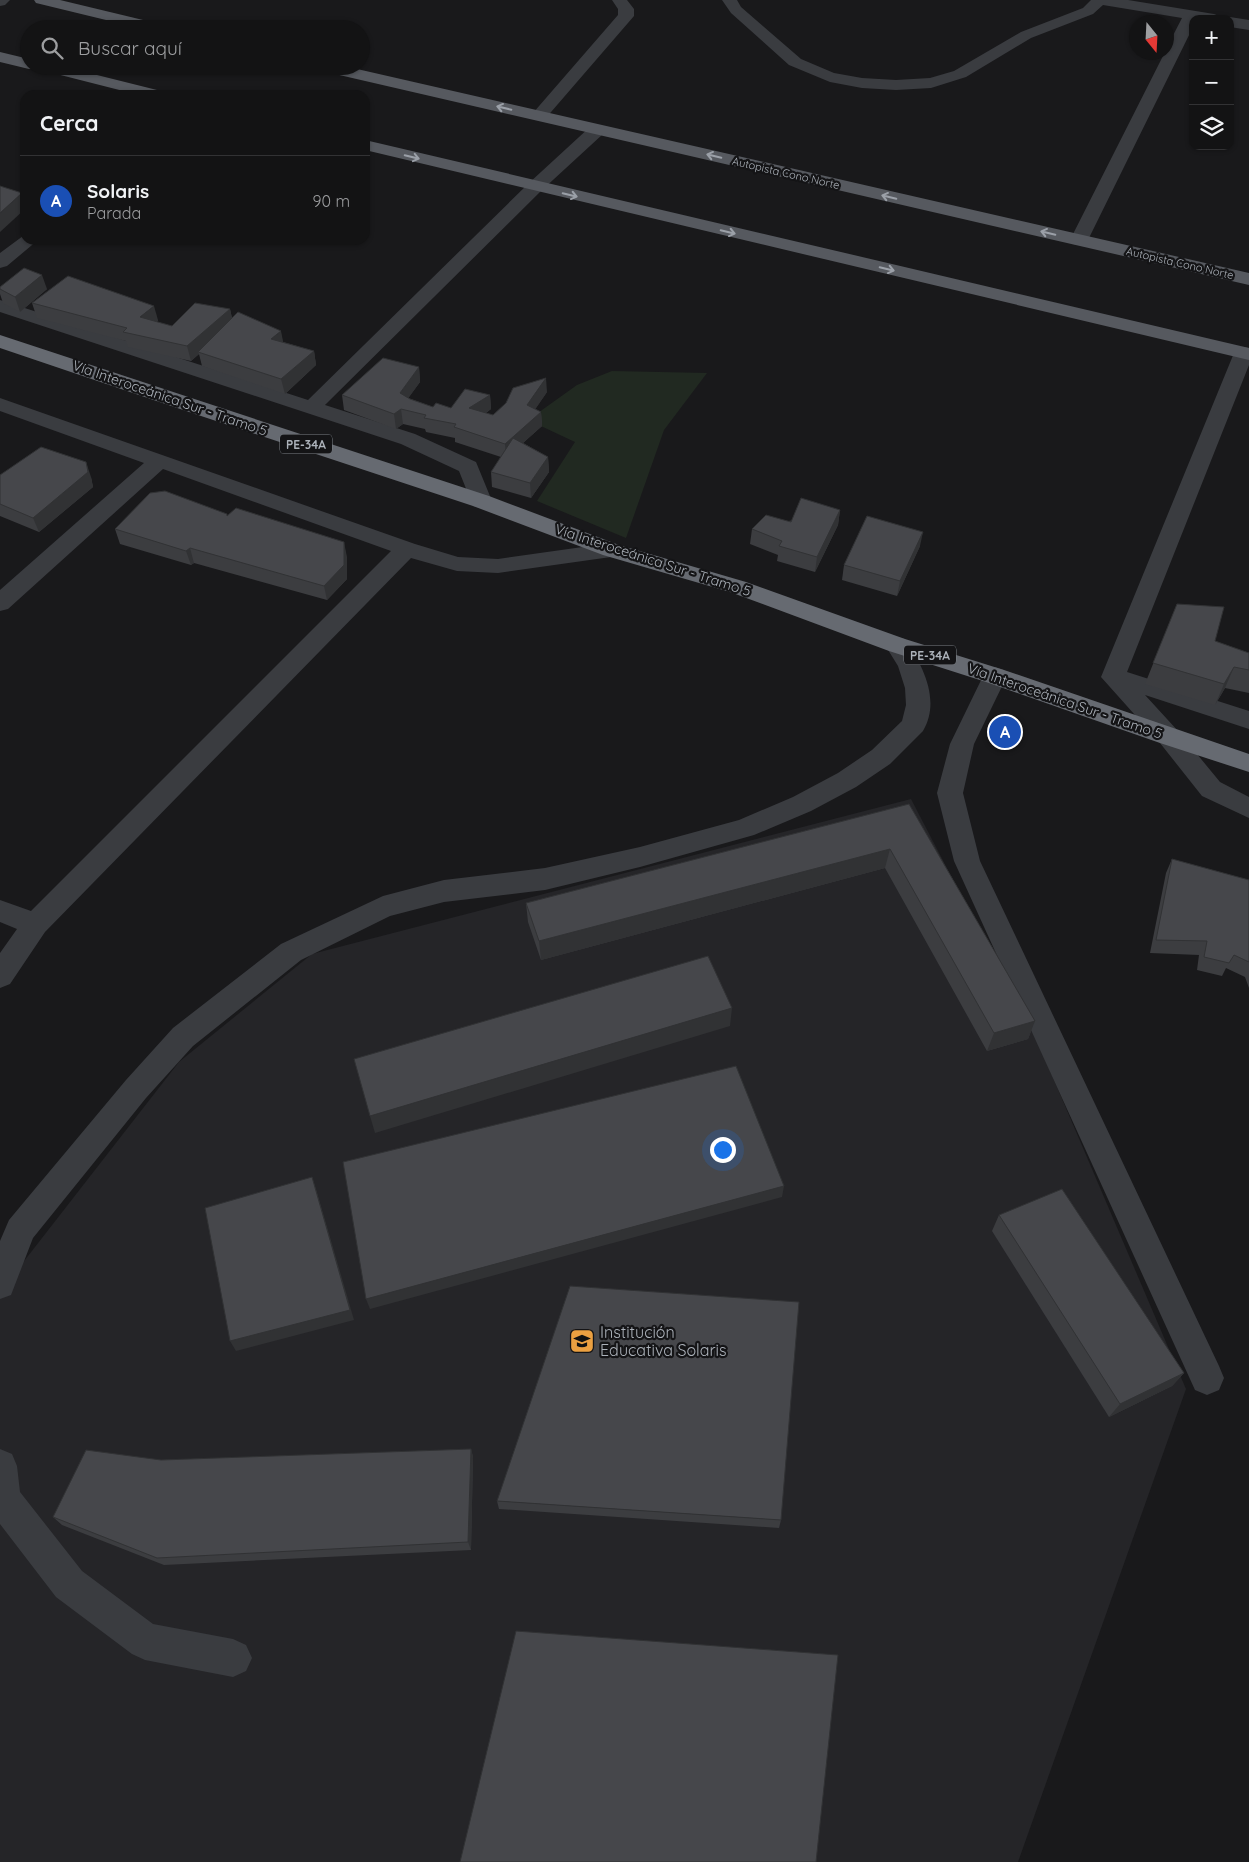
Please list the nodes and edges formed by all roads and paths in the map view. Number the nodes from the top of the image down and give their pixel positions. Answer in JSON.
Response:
{"nodes":[{"id":1,"x":3,"y":0,"type":"edge"},
{"id":2,"x":41,"y":0,"type":"edge"},
{"id":3,"x":619,"y":0,"type":"edge"},
{"id":4,"x":729,"y":0,"type":"edge"},
{"id":5,"x":1100,"y":0,"type":"edge"},
{"id":6,"x":0,"y":2,"type":"edge"},
{"id":7,"x":1191,"y":15,"type":"edge"},
{"id":8,"x":1189,"y":19,"type":"edge"},
{"id":9,"x":125,"y":20,"type":"edge"},
{"id":10,"x":1234,"y":23,"type":"edge"},
{"id":11,"x":1249,"y":25,"type":"edge"},
{"id":12,"x":0,"y":56,"type":"edge"},
{"id":13,"x":20,"y":62,"type":"edge"},
{"id":14,"x":77,"y":75,"type":"edge"},
{"id":15,"x":361,"y":75,"type":"edge"},
{"id":16,"x":138,"y":90,"type":"edge"},
{"id":17,"x":539,"y":116,"type":"junction"},
{"id":18,"x":597,"y":130,"type":"junction"},
{"id":19,"x":370,"y":146,"type":"edge"},
{"id":20,"x":536,"y":187,"type":"junction"},
{"id":21,"x":1079,"y":240,"type":"junction"},
{"id":22,"x":22,"y":245,"type":"edge"},
{"id":23,"x":0,"y":262,"type":"edge"},
{"id":24,"x":1249,"y":279,"type":"edge"},
{"id":25,"x":0,"y":306,"type":"edge"},
{"id":26,"x":0,"y":341,"type":"edge"},
{"id":27,"x":1247,"y":354,"type":"edge"},
{"id":28,"x":0,"y":404,"type":"edge"},
{"id":29,"x":312,"y":407,"type":"junction"},
{"id":30,"x":158,"y":462,"type":"junction"},
{"id":31,"x":481,"y":501,"type":"junction"},
{"id":32,"x":407,"y":549,"type":"junction"},
{"id":33,"x":611,"y":550,"type":"junction"},
{"id":34,"x":0,"y":603,"type":"edge"},
{"id":35,"x":897,"y":645,"type":"junction"},
{"id":36,"x":995,"y":676,"type":"junction"},
{"id":37,"x":1113,"y":677,"type":"junction"},
{"id":38,"x":1249,"y":720,"type":"edge"},
{"id":39,"x":1169,"y":738,"type":"junction"},
{"id":40,"x":1249,"y":763,"type":"edge"},
{"id":41,"x":1249,"y":808,"type":"edge"},
{"id":42,"x":0,"y":911,"type":"edge"},
{"id":43,"x":35,"y":924,"type":"junction"},
{"id":44,"x":0,"y":976,"type":"edge"},
{"id":45,"x":0,"y":1284,"type":"edge"},
{"id":46,"x":1207,"y":1378,"type":"dead end"},
{"id":47,"x":0,"y":1466,"type":"edge"},
{"id":48,"x":233,"y":1658,"type":"dead end"}],
"edges":[{"from":1,"to":6,"type":"street"},
{"from":2,"to":9,"type":"main road"},
{"from":3,"to":17,"type":"street"},
{"from":4,"to":5,"type":"street"},
{"from":5,"to":7,"type":"street"},
{"from":8,"to":21,"type":"street"},
{"from":10,"to":11,"type":"street"},
{"from":12,"to":13,"type":"main road"},
{"from":14,"to":16,"type":"main road"},
{"from":17,"to":15,"type":"main road","name":"Autopista Cono Norte","one_way":true},
{"from":17,"to":18,"type":"main road","name":"Autopista Cono Norte"},
{"from":18,"to":20,"type":"street"},
{"from":21,"to":18,"type":"main road","name":"Autopista Cono Norte","one_way":true},
{"from":19,"to":20,"type":"main road","one_way":true},
{"from":20,"to":27,"type":"main road","one_way":true},
{"from":20,"to":29,"type":"street"},
{"from":21,"to":24,"type":"main road","name":"Autopista Cono Norte"},
{"from":22,"to":23,"type":"street"},
{"from":25,"to":29,"type":"street"},
{"from":26,"to":31,"type":"highway","name":"Vía Interoceánica Sur - Tramo 5","number":"PE-34A"},
{"from":27,"to":37,"type":"street"},
{"from":28,"to":30,"type":"street"},
{"from":29,"to":31,"type":"street"},
{"from":30,"to":32,"type":"street"},
{"from":30,"to":34,"type":"street"},
{"from":31,"to":33,"type":"highway","name":"Vía Interoceánica Sur - Tramo 5","number":"PE-34A"},
{"from":32,"to":33,"type":"street"},
{"from":32,"to":43,"type":"street"},
{"from":33,"to":35,"type":"highway","name":"Vía Interoceánica Sur - Tramo 5","number":"PE-34A"},
{"from":35,"to":36,"type":"highway","name":"Vía Interoceánica Sur - Tramo 5","number":"PE-34A"},
{"from":35,"to":45,"type":"street"},
{"from":36,"to":39,"type":"highway","name":"Vía Interoceánica Sur - Tramo 5","number":"PE-34A"},
{"from":36,"to":46,"type":"street"},
{"from":37,"to":38,"type":"street"},
{"from":37,"to":39,"type":"street"},
{"from":39,"to":40,"type":"highway","name":"Vía Interoceánica Sur - Tramo 5","number":"PE-34A"},
{"from":39,"to":41,"type":"street"},
{"from":42,"to":43,"type":"street"},
{"from":43,"to":44,"type":"street"},
{"from":47,"to":48,"type":"street"}]}
